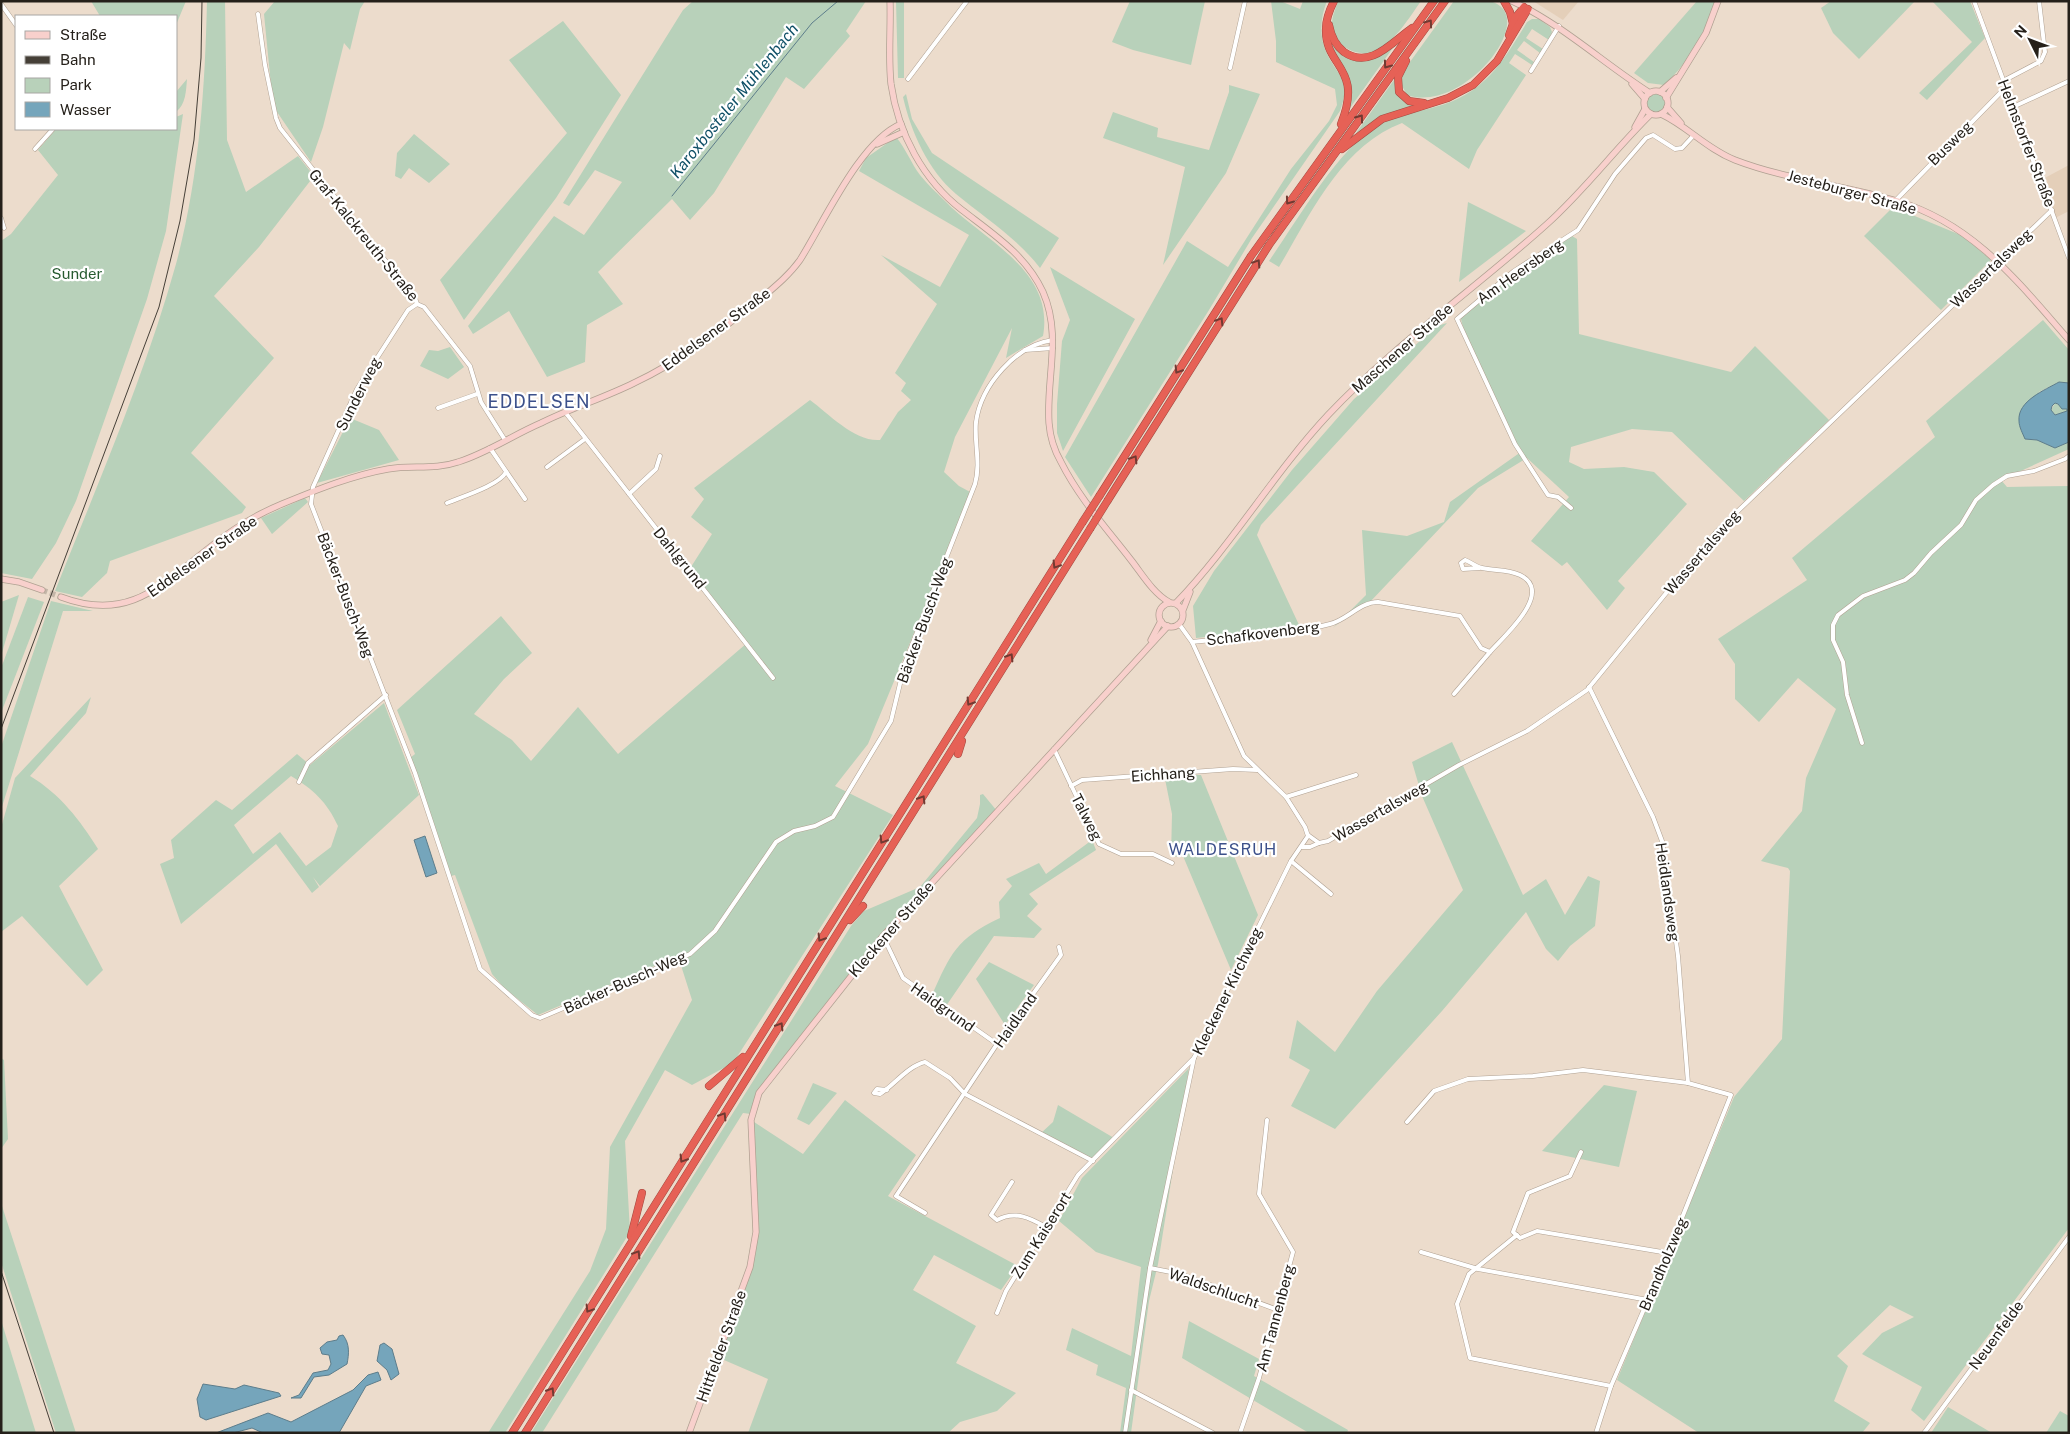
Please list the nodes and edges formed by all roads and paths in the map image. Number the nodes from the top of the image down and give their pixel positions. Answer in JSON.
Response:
{"nodes":[{"id":1,"x":890,"y":1,"type":"edge"},
{"id":2,"x":968,"y":1,"type":"edge"},
{"id":3,"x":1245,"y":1,"type":"edge"},
{"id":4,"x":1334,"y":1,"type":"edge"},
{"id":5,"x":1434,"y":1,"type":"edge"},
{"id":6,"x":1445,"y":1,"type":"edge"},
{"id":7,"x":1504,"y":1,"type":"edge"},
{"id":8,"x":1512,"y":1,"type":"edge"},
{"id":9,"x":1718,"y":1,"type":"edge"},
{"id":10,"x":1974,"y":1,"type":"edge"},
{"id":11,"x":2039,"y":1,"type":"edge"},
{"id":12,"x":1,"y":4,"type":"edge"},
{"id":13,"x":1526,"y":8,"type":"junction"},
{"id":14,"x":258,"y":14,"type":"dead end"},
{"id":15,"x":1329,"y":15,"type":"junction"},
{"id":16,"x":15,"y":24,"type":"edge"},
{"id":17,"x":1513,"y":24,"type":"junction"},
{"id":18,"x":1416,"y":26,"type":"junction"},
{"id":19,"x":1559,"y":26,"type":"junction"},
{"id":20,"x":1508,"y":41,"type":"junction"},
{"id":21,"x":1413,"y":46,"type":"junction"},
{"id":22,"x":1230,"y":68,"type":"dead end"},
{"id":23,"x":1685,"y":69,"type":"junction"},
{"id":24,"x":1531,"y":71,"type":"dead end"},
{"id":25,"x":1627,"y":78,"type":"junction"},
{"id":26,"x":908,"y":79,"type":"dead end"},
{"id":27,"x":2003,"y":81,"type":"junction"},
{"id":28,"x":2069,"y":81,"type":"edge"},
{"id":29,"x":2006,"y":87,"type":"junction"},
{"id":30,"x":1650,"y":92,"type":"junction"},
{"id":31,"x":1660,"y":92,"type":"junction"},
{"id":32,"x":1666,"y":98,"type":"junction"},
{"id":33,"x":1645,"y":99,"type":"junction"},
{"id":34,"x":1430,"y":104,"type":"junction"},
{"id":35,"x":1667,"y":107,"type":"junction"},
{"id":36,"x":2013,"y":107,"type":"junction"},
{"id":37,"x":1645,"y":109,"type":"junction"},
{"id":38,"x":1651,"y":114,"type":"junction"},
{"id":39,"x":1661,"y":114,"type":"junction"},
{"id":40,"x":901,"y":124,"type":"junction"},
{"id":41,"x":1686,"y":128,"type":"junction"},
{"id":42,"x":52,"y":130,"type":"edge"},
{"id":43,"x":904,"y":132,"type":"junction"},
{"id":44,"x":1631,"y":133,"type":"junction"},
{"id":45,"x":1694,"y":135,"type":"junction"},
{"id":46,"x":1336,"y":136,"type":"junction"},
{"id":47,"x":875,"y":145,"type":"junction"},
{"id":48,"x":35,"y":149,"type":"dead end"},
{"id":49,"x":1332,"y":157,"type":"junction"},
{"id":50,"x":1896,"y":200,"type":"junction"},
{"id":51,"x":2052,"y":210,"type":"junction"},
{"id":52,"x":1,"y":218,"type":"edge"},
{"id":53,"x":4,"y":228,"type":"dead end"},
{"id":54,"x":2069,"y":258,"type":"edge"},
{"id":55,"x":1998,"y":261,"type":"junction"},
{"id":56,"x":417,"y":304,"type":"junction"},
{"id":57,"x":1054,"y":340,"type":"junction"},
{"id":58,"x":2069,"y":340,"type":"edge"},
{"id":59,"x":1054,"y":348,"type":"junction"},
{"id":60,"x":1023,"y":351,"type":"junction"},
{"id":61,"x":477,"y":394,"type":"junction"},
{"id":62,"x":438,"y":408,"type":"dead end"},
{"id":63,"x":565,"y":412,"type":"junction"},
{"id":64,"x":585,"y":439,"type":"junction"},
{"id":65,"x":505,"y":440,"type":"junction"},
{"id":66,"x":490,"y":448,"type":"junction"},
{"id":67,"x":660,"y":456,"type":"dead end"},
{"id":68,"x":2069,"y":456,"type":"edge"},
{"id":69,"x":547,"y":467,"type":"dead end"},
{"id":70,"x":506,"y":472,"type":"junction"},
{"id":71,"x":311,"y":493,"type":"junction"},
{"id":72,"x":629,"y":494,"type":"junction"},
{"id":73,"x":525,"y":499,"type":"dead end"},
{"id":74,"x":447,"y":503,"type":"dead end"},
{"id":75,"x":1571,"y":508,"type":"dead end"},
{"id":76,"x":1480,"y":568,"type":"dead end"},
{"id":77,"x":1,"y":579,"type":"edge"},
{"id":78,"x":1195,"y":584,"type":"junction"},
{"id":79,"x":1153,"y":588,"type":"junction"},
{"id":80,"x":42,"y":590,"type":"tunnel mouth"},
{"id":81,"x":61,"y":598,"type":"tunnel mouth"},
{"id":82,"x":1169,"y":602,"type":"junction"},
{"id":83,"x":1176,"y":603,"type":"junction"},
{"id":84,"x":1161,"y":607,"type":"junction"},
{"id":85,"x":1183,"y":610,"type":"junction"},
{"id":86,"x":1161,"y":621,"type":"junction"},
{"id":87,"x":1179,"y":624,"type":"junction"},
{"id":88,"x":1168,"y":626,"type":"junction"},
{"id":89,"x":1192,"y":642,"type":"junction"},
{"id":90,"x":1146,"y":650,"type":"junction"},
{"id":91,"x":1490,"y":652,"type":"junction"},
{"id":92,"x":773,"y":678,"type":"dead end"},
{"id":93,"x":1589,"y":687,"type":"junction"},
{"id":94,"x":1454,"y":694,"type":"dead end"},
{"id":95,"x":386,"y":695,"type":"junction"},
{"id":96,"x":966,"y":728,"type":"junction"},
{"id":97,"x":1862,"y":743,"type":"dead end"},
{"id":98,"x":1054,"y":749,"type":"junction"},
{"id":99,"x":958,"y":754,"type":"dead end"},
{"id":100,"x":1257,"y":770,"type":"junction"},
{"id":101,"x":1356,"y":775,"type":"dead end"},
{"id":102,"x":298,"y":782,"type":"dead end"},
{"id":103,"x":1071,"y":786,"type":"junction"},
{"id":104,"x":1286,"y":797,"type":"junction"},
{"id":105,"x":1308,"y":835,"type":"junction"},
{"id":106,"x":1319,"y":843,"type":"junction"},
{"id":107,"x":1302,"y":848,"type":"junction"},
{"id":108,"x":1291,"y":861,"type":"junction"},
{"id":109,"x":1172,"y":863,"type":"dead end"},
{"id":110,"x":1331,"y":894,"type":"dead end"},
{"id":111,"x":864,"y":906,"type":"dead end"},
{"id":112,"x":840,"y":929,"type":"junction"},
{"id":113,"x":883,"y":936,"type":"junction"},
{"id":114,"x":1059,"y":947,"type":"dead end"},
{"id":115,"x":755,"y":1044,"type":"junction"},
{"id":116,"x":997,"y":1044,"type":"junction"},
{"id":117,"x":1194,"y":1058,"type":"junction"},
{"id":118,"x":1688,"y":1082,"type":"junction"},
{"id":119,"x":709,"y":1086,"type":"dead end"},
{"id":120,"x":887,"y":1090,"type":"dead end"},
{"id":121,"x":965,"y":1094,"type":"junction"},
{"id":122,"x":1267,"y":1120,"type":"dead end"},
{"id":123,"x":1407,"y":1122,"type":"dead end"},
{"id":124,"x":1581,"y":1152,"type":"dead end"},
{"id":125,"x":1093,"y":1162,"type":"junction"},
{"id":126,"x":1012,"y":1182,"type":"dead end"},
{"id":127,"x":642,"y":1193,"type":"dead end"},
{"id":128,"x":926,"y":1213,"type":"dead end"},
{"id":129,"x":1046,"y":1227,"type":"junction"},
{"id":130,"x":1517,"y":1236,"type":"junction"},
{"id":131,"x":2069,"y":1238,"type":"edge"},
{"id":132,"x":1421,"y":1252,"type":"dead end"},
{"id":133,"x":624,"y":1253,"type":"junction"},
{"id":134,"x":1668,"y":1253,"type":"junction"},
{"id":135,"x":752,"y":1259,"type":"joint"},
{"id":136,"x":1150,"y":1268,"type":"junction"},
{"id":137,"x":1478,"y":1269,"type":"junction"},
{"id":138,"x":1648,"y":1300,"type":"junction"},
{"id":139,"x":1278,"y":1310,"type":"junction"},
{"id":140,"x":997,"y":1313,"type":"dead end"},
{"id":141,"x":1611,"y":1386,"type":"junction"},
{"id":142,"x":1131,"y":1390,"type":"junction"},
{"id":143,"x":512,"y":1433,"type":"edge"},
{"id":144,"x":525,"y":1433,"type":"edge"},
{"id":145,"x":689,"y":1433,"type":"edge"},
{"id":146,"x":1125,"y":1433,"type":"edge"},
{"id":147,"x":1213,"y":1433,"type":"edge"},
{"id":148,"x":1240,"y":1433,"type":"edge"},
{"id":149,"x":1596,"y":1433,"type":"edge"},
{"id":150,"x":1924,"y":1433,"type":"edge"}],
"edges":[{"from":1,"to":40,"type":"street"},
{"from":2,"to":26,"type":"street"},
{"from":3,"to":22,"type":"street"},
{"from":4,"to":15,"type":"highway"},
{"from":5,"to":18,"type":"highway"},
{"from":21,"to":6,"type":"highway","one_way":true},
{"from":7,"to":17,"type":"highway"},
{"from":8,"to":13,"type":"street"},
{"from":9,"to":23,"type":"street"},
{"from":10,"to":27,"type":"street","name":"Helmstorfer Straße"},
{"from":11,"to":27,"type":"street"},
{"from":12,"to":16,"type":"street"},
{"from":13,"to":17,"type":"highway"},
{"from":13,"to":19,"type":"street"},
{"from":13,"to":20,"type":"highway"},
{"from":14,"to":56,"type":"street","name":"Graf-Kalckreuth-Straße"},
{"from":15,"to":18,"type":"highway"},
{"from":15,"to":46,"type":"highway"},
{"from":17,"to":20,"type":"highway"},
{"from":18,"to":46,"type":"highway","one_way":true},
{"from":19,"to":24,"type":"street"},
{"from":19,"to":25,"type":"street"},
{"from":20,"to":34,"type":"highway"},
{"from":21,"to":34,"type":"highway"},
{"from":49,"to":21,"type":"highway","one_way":true},
{"from":23,"to":31,"type":"street"},
{"from":23,"to":32,"type":"street"},
{"from":25,"to":30,"type":"street"},
{"from":25,"to":33,"type":"street"},
{"from":27,"to":29,"type":"street","name":"Helmstorfer Straße"},
{"from":28,"to":36,"type":"street"},
{"from":29,"to":36,"type":"street","name":"Helmstorfer Straße"},
{"from":29,"to":50,"type":"street","name":"Busweg"},
{"from":30,"to":31,"type":"street"},
{"from":30,"to":33,"type":"street"},
{"from":31,"to":32,"type":"street"},
{"from":32,"to":35,"type":"street"},
{"from":33,"to":37,"type":"street"},
{"from":34,"to":49,"type":"highway"},
{"from":35,"to":39,"type":"street"},
{"from":35,"to":41,"type":"street","name":"Jesteburger Straße"},
{"from":36,"to":51,"type":"street","name":"Helmstorfer Straße"},
{"from":37,"to":38,"type":"street"},
{"from":37,"to":44,"type":"street","name":"Maschener Straße"},
{"from":38,"to":39,"type":"street"},
{"from":38,"to":44,"type":"street","name":"Maschener Straße"},
{"from":39,"to":41,"type":"street","name":"Jesteburger Straße"},
{"from":40,"to":43,"type":"street"},
{"from":40,"to":47,"type":"street","name":"Eddelsener Straße"},
{"from":41,"to":45,"type":"street","name":"Jesteburger Straße"},
{"from":42,"to":48,"type":"street"},
{"from":43,"to":47,"type":"street","name":"Eddelsener Straße"},
{"from":43,"to":57,"type":"street"},
{"from":44,"to":78,"type":"street","name":"Maschener Straße"},
{"from":45,"to":50,"type":"street","name":"Jesteburger Straße"},
{"from":45,"to":75,"type":"street","name":"Am Heersberg"},
{"from":46,"to":115,"type":"highway","one_way":true,"bridge":true},
{"from":47,"to":63,"type":"street","name":"Eddelsener Straße"},
{"from":96,"to":49,"type":"highway","one_way":true,"bridge":true},
{"from":50,"to":55,"type":"street","name":"Jesteburger Straße"},
{"from":51,"to":54,"type":"street","name":"Helmstorfer Straße"},
{"from":51,"to":55,"type":"street","name":"Wassertalsweg"},
{"from":52,"to":53,"type":"street"},
{"from":55,"to":58,"type":"street","name":"Jesteburger Straße"},
{"from":55,"to":93,"type":"street","name":"Wassertalsweg"},
{"from":56,"to":61,"type":"street","name":"Graf-Kalckreuth-Straße"},
{"from":56,"to":71,"type":"street","name":"Sunderweg"},
{"from":57,"to":59,"type":"street"},
{"from":57,"to":60,"type":"street","name":"Bäcker-Busch-Weg"},
{"from":59,"to":60,"type":"street"},
{"from":59,"to":79,"type":"street"},
{"from":60,"to":95,"type":"street","name":"Bäcker-Busch-Weg"},
{"from":61,"to":62,"type":"street"},
{"from":61,"to":65,"type":"street","name":"Graf-Kalckreuth-Straße"},
{"from":63,"to":64,"type":"street","name":"Dahlgrund"},
{"from":63,"to":65,"type":"street","name":"Eddelsener Straße"},
{"from":64,"to":69,"type":"street"},
{"from":64,"to":72,"type":"street","name":"Dahlgrund"},
{"from":65,"to":66,"type":"street","name":"Eddelsener Straße"},
{"from":66,"to":70,"type":"street"},
{"from":66,"to":71,"type":"street","name":"Eddelsener Straße"},
{"from":67,"to":72,"type":"street"},
{"from":68,"to":97,"type":"street"},
{"from":70,"to":73,"type":"street"},
{"from":70,"to":74,"type":"street"},
{"from":71,"to":81,"type":"street","name":"Eddelsener Straße"},
{"from":71,"to":95,"type":"street","name":"Bäcker-Busch-Weg"},
{"from":72,"to":92,"type":"street","name":"Dahlgrund"},
{"from":76,"to":91,"type":"street"},
{"from":77,"to":80,"type":"street"},
{"from":78,"to":83,"type":"street","name":"Maschener Straße"},
{"from":78,"to":85,"type":"street","name":"Maschener Straße"},
{"from":79,"to":82,"type":"street"},
{"from":79,"to":84,"type":"street"},
{"from":82,"to":83,"type":"street"},
{"from":82,"to":84,"type":"street"},
{"from":83,"to":85,"type":"street"},
{"from":84,"to":86,"type":"street"},
{"from":85,"to":87,"type":"street"},
{"from":86,"to":88,"type":"street"},
{"from":86,"to":90,"type":"street","name":"Kleckener Straße"},
{"from":87,"to":88,"type":"street"},
{"from":87,"to":89,"type":"street"},
{"from":88,"to":90,"type":"street","name":"Kleckener Straße"},
{"from":89,"to":91,"type":"street","name":"Schafkovenberg"},
{"from":89,"to":100,"type":"street"},
{"from":90,"to":98,"type":"street","name":"Kleckener Straße"},
{"from":91,"to":94,"type":"street"},
{"from":93,"to":106,"type":"street","name":"Wassertalsweg"},
{"from":93,"to":118,"type":"street","name":"Heidlandsweg"},
{"from":95,"to":102,"type":"street"},
{"from":96,"to":99,"type":"highway"},
{"from":112,"to":96,"type":"highway","one_way":true},
{"from":98,"to":103,"type":"street","name":"Talweg"},
{"from":98,"to":113,"type":"street","name":"Kleckener Straße"},
{"from":100,"to":103,"type":"street","name":"Eichhang"},
{"from":100,"to":104,"type":"street"},
{"from":101,"to":104,"type":"street"},
{"from":103,"to":109,"type":"street","name":"Talweg"},
{"from":104,"to":105,"type":"street"},
{"from":105,"to":106,"type":"street","name":"Wassertalsweg"},
{"from":105,"to":107,"type":"street","name":"Kleckener Kirchweg"},
{"from":106,"to":107,"type":"street","name":"Wassertalsweg"},
{"from":107,"to":108,"type":"street","name":"Kleckener Kirchweg"},
{"from":108,"to":110,"type":"street"},
{"from":108,"to":117,"type":"street","name":"Kleckener Kirchweg"},
{"from":111,"to":112,"type":"highway"},
{"from":144,"to":112,"type":"highway","one_way":true},
{"from":113,"to":116,"type":"street","name":"Haidgrund"},
{"from":113,"to":135,"type":"street","name":"Kleckener Straße"},
{"from":114,"to":116,"type":"street","name":"Haidland"},
{"from":115,"to":119,"type":"highway"},
{"from":115,"to":133,"type":"highway","one_way":true},
{"from":116,"to":121,"type":"street","name":"Haidland"},
{"from":117,"to":125,"type":"street","name":"Zum Kaiserort"},
{"from":117,"to":136,"type":"street","name":"Kleckener Kirchweg"},
{"from":118,"to":123,"type":"street"},
{"from":118,"to":134,"type":"street","name":"Brandholzweg"},
{"from":120,"to":121,"type":"street"},
{"from":121,"to":125,"type":"street"},
{"from":121,"to":128,"type":"street","name":"Haidland"},
{"from":122,"to":139,"type":"street","name":"Am Tannenberg"},
{"from":124,"to":130,"type":"street"},
{"from":125,"to":129,"type":"street","name":"Zum Kaiserort"},
{"from":126,"to":129,"type":"street"},
{"from":127,"to":133,"type":"highway"},
{"from":129,"to":140,"type":"street","name":"Zum Kaiserort"},
{"from":130,"to":134,"type":"street"},
{"from":130,"to":137,"type":"street"},
{"from":131,"to":150,"type":"street","name":"Neuenfelde"},
{"from":132,"to":137,"type":"street"},
{"from":133,"to":143,"type":"highway","one_way":true},
{"from":134,"to":138,"type":"street","name":"Brandholzweg"},
{"from":135,"to":145,"type":"street","name":"Hittfelder Straße"},
{"from":136,"to":139,"type":"street","name":"Waldschlucht"},
{"from":136,"to":142,"type":"street","name":"Kleckener Kirchweg"},
{"from":137,"to":138,"type":"street"},
{"from":137,"to":141,"type":"street"},
{"from":138,"to":141,"type":"street","name":"Brandholzweg"},
{"from":139,"to":148,"type":"street","name":"Am Tannenberg"},
{"from":141,"to":149,"type":"street","name":"Brandholzweg"},
{"from":142,"to":146,"type":"street","name":"Kleckener Kirchweg"},
{"from":142,"to":147,"type":"street"}]}
